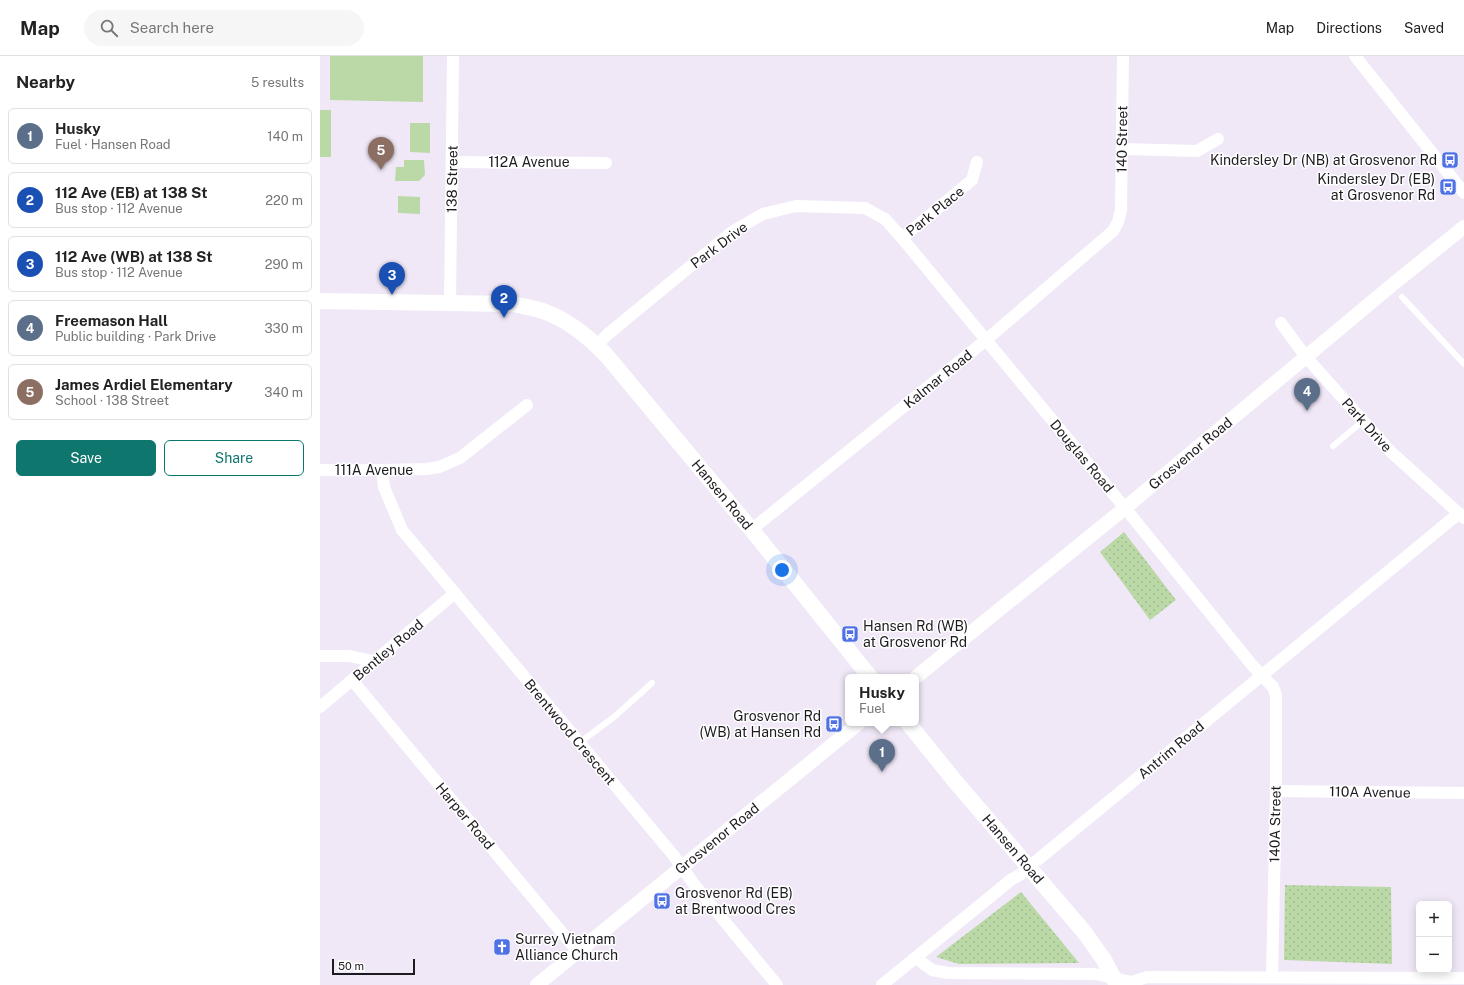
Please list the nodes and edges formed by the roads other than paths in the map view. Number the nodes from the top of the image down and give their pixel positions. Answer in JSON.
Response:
{"nodes":[{"id":1,"x":453,"y":56,"type":"edge"},
{"id":2,"x":1123,"y":56,"type":"edge"},
{"id":3,"x":1355,"y":56,"type":"edge"},
{"id":4,"x":1218,"y":139,"type":"dead end"},
{"id":5,"x":1122,"y":149,"type":"junction"},
{"id":6,"x":452,"y":162,"type":"junction"},
{"id":7,"x":977,"y":162,"type":"dead end"},
{"id":8,"x":606,"y":163,"type":"dead end"},
{"id":9,"x":1464,"y":193,"type":"edge"},
{"id":10,"x":1118,"y":222,"type":"joint"},
{"id":11,"x":1464,"y":227,"type":"edge"},
{"id":12,"x":902,"y":238,"type":"junction"},
{"id":13,"x":1402,"y":297,"type":"dead end"},
{"id":14,"x":320,"y":301,"type":"edge"},
{"id":15,"x":450,"y":302,"type":"junction"},
{"id":16,"x":1281,"y":323,"type":"dead end"},
{"id":17,"x":986,"y":340,"type":"junction"},
{"id":18,"x":597,"y":346,"type":"junction"},
{"id":19,"x":1306,"y":357,"type":"junction"},
{"id":20,"x":1464,"y":364,"type":"edge"},
{"id":21,"x":527,"y":404,"type":"dead end"},
{"id":22,"x":1363,"y":421,"type":"junction"},
{"id":23,"x":1333,"y":446,"type":"dead end"},
{"id":24,"x":320,"y":470,"type":"edge"},
{"id":25,"x":382,"y":470,"type":"junction"},
{"id":26,"x":1125,"y":508,"type":"junction"},
{"id":27,"x":1461,"y":516,"type":"edge"},
{"id":28,"x":751,"y":530,"type":"junction"},
{"id":29,"x":455,"y":593,"type":"junction"},
{"id":30,"x":320,"y":656,"type":"edge"},
{"id":31,"x":373,"y":662,"type":"junction"},
{"id":32,"x":868,"y":674,"type":"edge"},
{"id":33,"x":919,"y":675,"type":"edge"},
{"id":34,"x":1262,"y":675,"type":"junction"},
{"id":35,"x":352,"y":680,"type":"junction"},
{"id":36,"x":652,"y":683,"type":"dead end"},
{"id":37,"x":320,"y":707,"type":"edge"},
{"id":38,"x":855,"y":726,"type":"edge"},
{"id":39,"x":910,"y":726,"type":"edge"},
{"id":40,"x":579,"y":743,"type":"junction"},
{"id":41,"x":1276,"y":791,"type":"junction"},
{"id":42,"x":1464,"y":793,"type":"edge"},
{"id":43,"x":682,"y":867,"type":"junction"},
{"id":44,"x":1029,"y":867,"type":"junction"},
{"id":45,"x":578,"y":952,"type":"junction"},
{"id":46,"x":916,"y":958,"type":"junction"},
{"id":47,"x":1272,"y":978,"type":"junction"},
{"id":48,"x":1464,"y":978,"type":"edge"},
{"id":49,"x":948,"y":979,"type":"edge"},
{"id":50,"x":1115,"y":982,"type":"edge"},
{"id":51,"x":537,"y":985,"type":"edge"},
{"id":52,"x":777,"y":985,"type":"edge"},
{"id":53,"x":882,"y":985,"type":"edge"}],
"edges":[{"from":1,"to":6,"type":"street","name":"138 Street"},
{"from":2,"to":5,"type":"street","name":"140 Street"},
{"from":3,"to":9,"type":"street"},
{"from":4,"to":5,"type":"street"},
{"from":5,"to":10,"type":"street","name":"140 Street"},
{"from":6,"to":8,"type":"street","name":"112A Avenue"},
{"from":6,"to":15,"type":"street","name":"138 Street"},
{"from":7,"to":12,"type":"street","name":"Park Place"},
{"from":10,"to":17,"type":"street","name":"Kalmar Road"},
{"from":11,"to":19,"type":"street","name":"Grosvenor Road"},
{"from":12,"to":17,"type":"street","name":"Douglas Road"},
{"from":12,"to":18,"type":"street","name":"Park Drive"},
{"from":13,"to":20,"type":"lane"},
{"from":14,"to":15,"type":"main road","name":"Hansen Road"},
{"from":15,"to":18,"type":"main road","name":"Hansen Road"},
{"from":16,"to":19,"type":"street","name":"Park Drive"},
{"from":17,"to":26,"type":"street","name":"Douglas Road"},
{"from":17,"to":28,"type":"street","name":"Kalmar Road"},
{"from":18,"to":28,"type":"main road","name":"Hansen Road"},
{"from":19,"to":22,"type":"street","name":"Park Drive"},
{"from":19,"to":26,"type":"street","name":"Grosvenor Road"},
{"from":21,"to":25,"type":"street","name":"111A Avenue"},
{"from":22,"to":23,"type":"lane"},
{"from":22,"to":27,"type":"street","name":"Park Drive"},
{"from":24,"to":25,"type":"street","name":"111A Avenue"},
{"from":25,"to":29,"type":"street","name":"Brentwood Crescent"},
{"from":26,"to":33,"type":"street","name":"Grosvenor Road"},
{"from":26,"to":34,"type":"street","name":"Douglas Road"},
{"from":27,"to":34,"type":"street","name":"Antrim Road"},
{"from":28,"to":32,"type":"main road","name":"Hansen Road"},
{"from":29,"to":31,"type":"street","name":"Bentley Road"},
{"from":29,"to":40,"type":"street","name":"Brentwood Crescent"},
{"from":30,"to":31,"type":"street"},
{"from":31,"to":35,"type":"street","name":"Bentley Road"},
{"from":34,"to":41,"type":"street","name":"140A Street"},
{"from":34,"to":44,"type":"street","name":"Antrim Road"},
{"from":35,"to":37,"type":"street","name":"Bentley Road"},
{"from":35,"to":45,"type":"street","name":"Harper Road"},
{"from":36,"to":40,"type":"lane"},
{"from":38,"to":43,"type":"street","name":"Grosvenor Road"},
{"from":39,"to":44,"type":"main road","name":"Hansen Road"},
{"from":40,"to":43,"type":"street","name":"Brentwood Crescent"},
{"from":41,"to":42,"type":"street","name":"110A Avenue"},
{"from":41,"to":47,"type":"street","name":"140A Street"},
{"from":43,"to":45,"type":"street","name":"Grosvenor Road"},
{"from":43,"to":52,"type":"street","name":"Brentwood Crescent"},
{"from":44,"to":46,"type":"street","name":"Antrim Road"},
{"from":44,"to":50,"type":"main road","name":"Hansen Road"},
{"from":45,"to":51,"type":"street","name":"Grosvenor Road"},
{"from":46,"to":49,"type":"street"},
{"from":46,"to":53,"type":"street","name":"Antrim Road"},
{"from":47,"to":48,"type":"street"},
{"from":47,"to":50,"type":"street"},
{"from":49,"to":50,"type":"street"}]}
